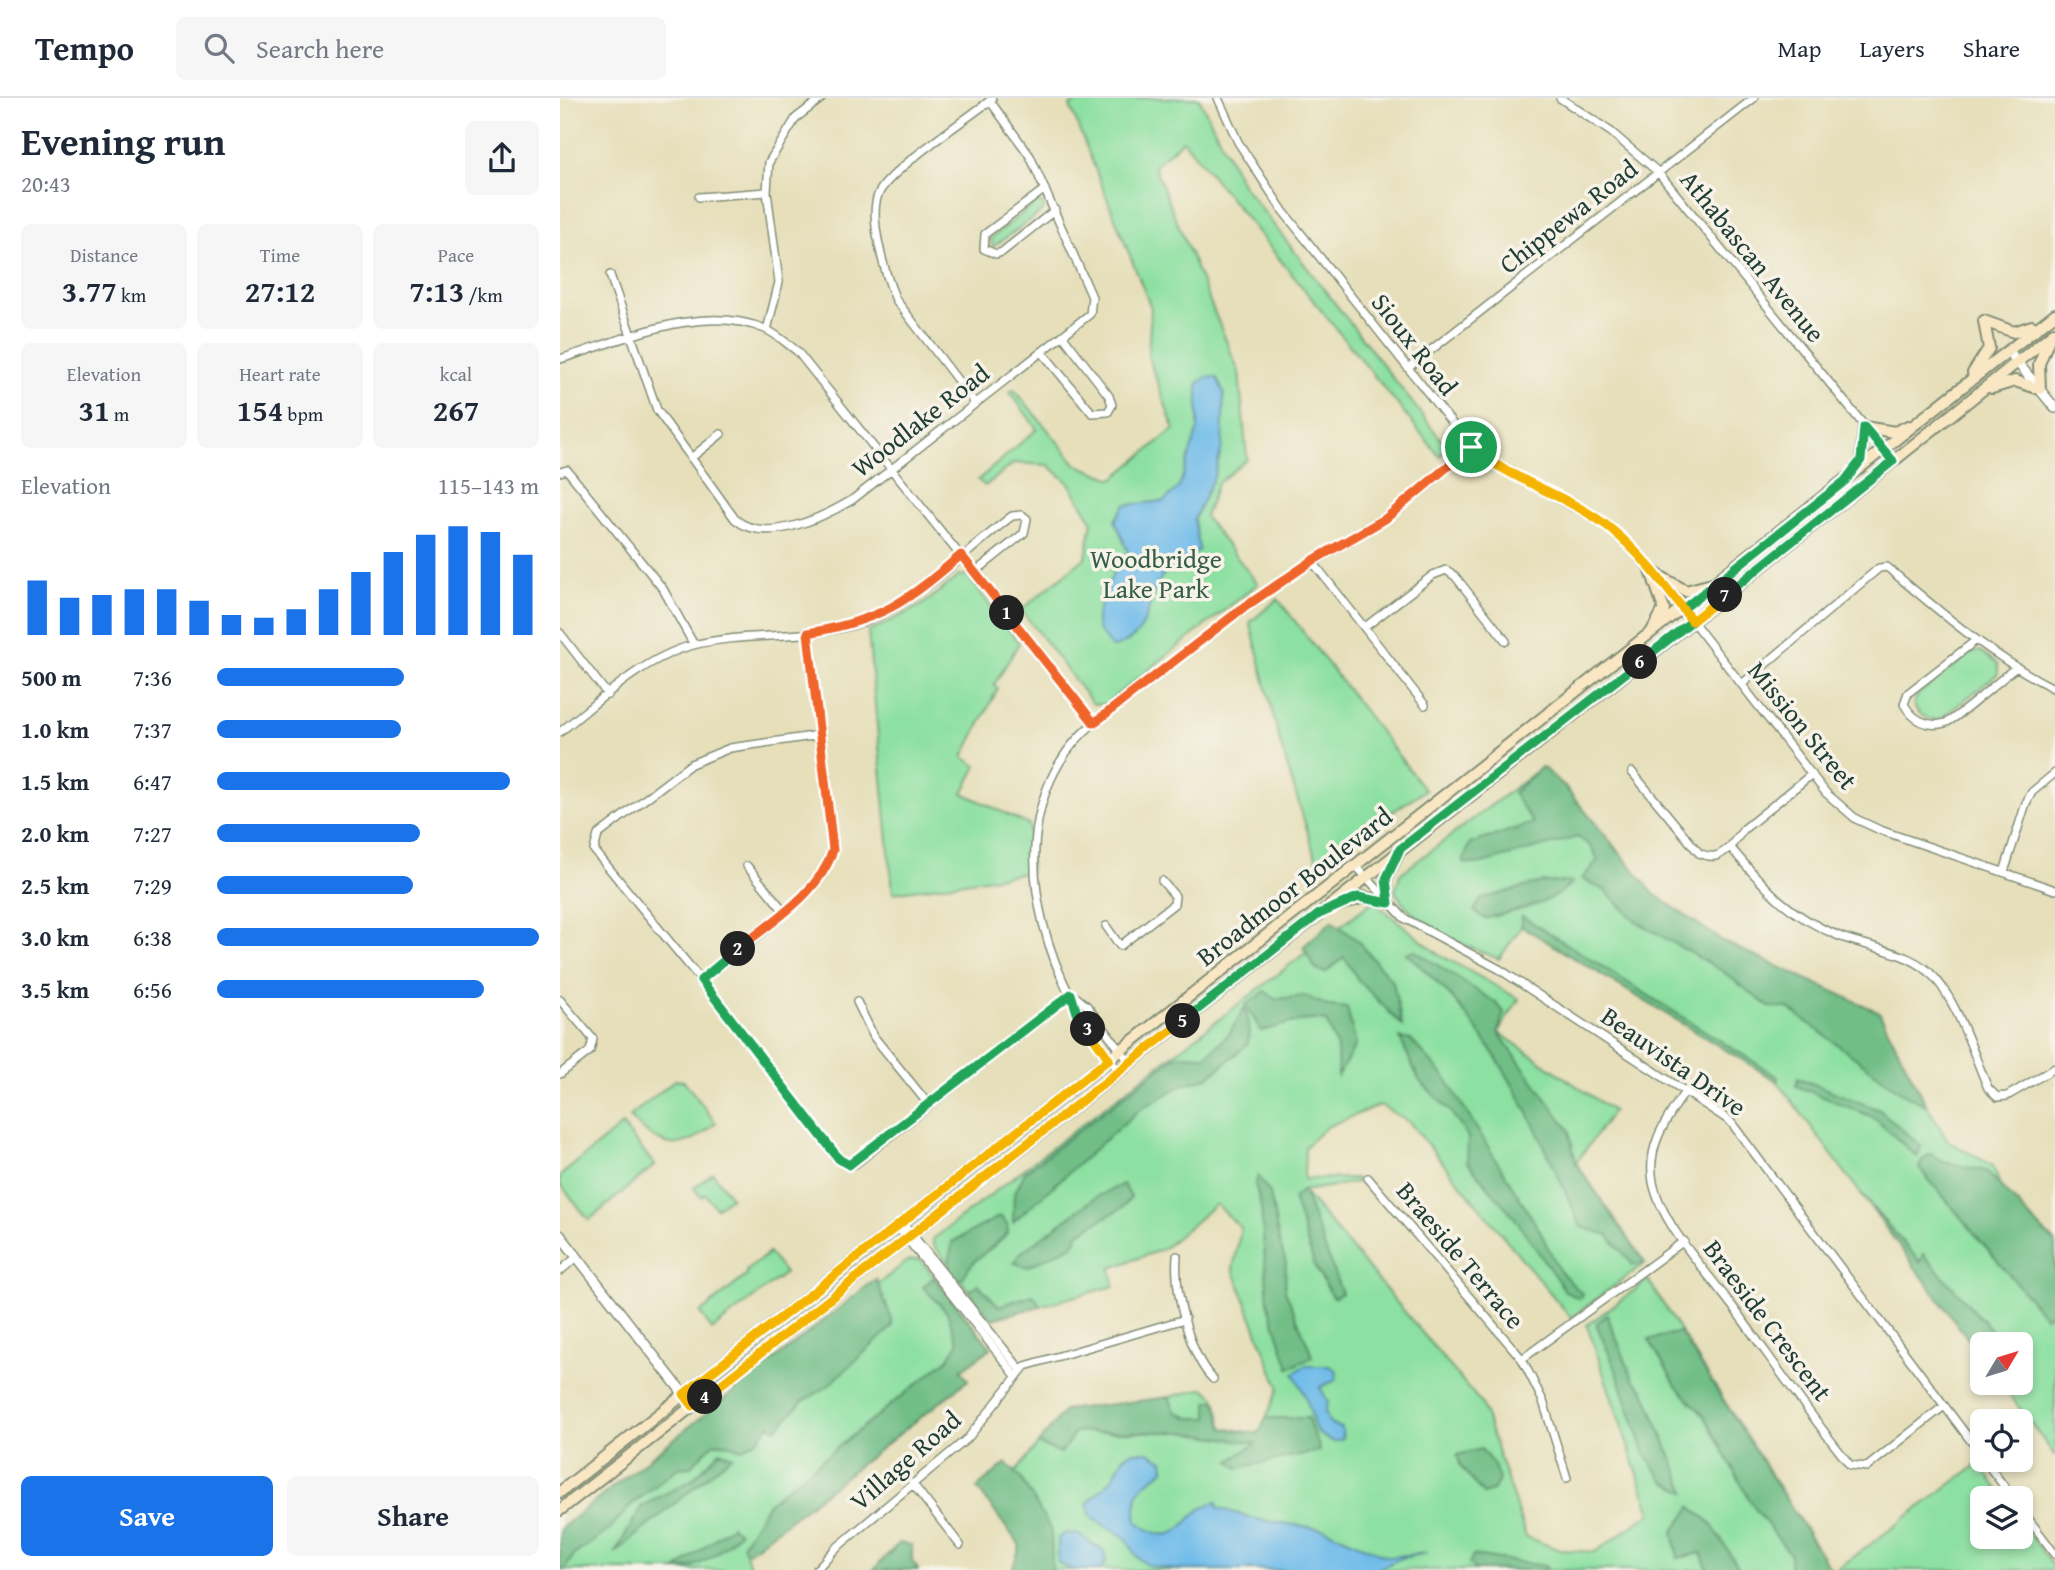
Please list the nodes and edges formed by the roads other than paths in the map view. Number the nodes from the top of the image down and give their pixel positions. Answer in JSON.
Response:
{"nodes":[{"id":1,"x":822,"y":98,"type":"edge"},
{"id":2,"x":1218,"y":98,"type":"edge"},
{"id":3,"x":1560,"y":98,"type":"edge"},
{"id":4,"x":1754,"y":98,"type":"edge"},
{"id":5,"x":992,"y":99,"type":"edge"},
{"id":6,"x":1658,"y":172,"type":"junction"},
{"id":7,"x":1045,"y":189,"type":"junction"},
{"id":8,"x":767,"y":192,"type":"junction"},
{"id":9,"x":699,"y":197,"type":"dead end"},
{"id":10,"x":1055,"y":210,"type":"junction"},
{"id":11,"x":610,"y":275,"type":"dead end"},
{"id":12,"x":2055,"y":313,"type":"edge"},
{"id":13,"x":767,"y":330,"type":"junction"},
{"id":14,"x":2053,"y":334,"type":"edge"},
{"id":15,"x":1063,"y":336,"type":"junction"},
{"id":16,"x":633,"y":337,"type":"junction"},
{"id":17,"x":2008,"y":351,"type":"junction"},
{"id":18,"x":1042,"y":352,"type":"junction"},
{"id":19,"x":560,"y":359,"type":"edge"},
{"id":20,"x":2017,"y":362,"type":"junction"},
{"id":21,"x":1408,"y":368,"type":"junction"},
{"id":22,"x":2040,"y":389,"type":"junction"},
{"id":23,"x":1956,"y":394,"type":"junction"},
{"id":24,"x":1977,"y":395,"type":"junction"},
{"id":25,"x":975,"y":403,"type":"junction"},
{"id":26,"x":2055,"y":408,"type":"edge"},
{"id":27,"x":1919,"y":422,"type":"junction"},
{"id":28,"x":1864,"y":427,"type":"junction"},
{"id":29,"x":721,"y":435,"type":"dead end"},
{"id":30,"x":1471,"y":447,"type":"junction"},
{"id":31,"x":1884,"y":450,"type":"junction"},
{"id":32,"x":691,"y":458,"type":"junction"},
{"id":33,"x":1893,"y":461,"type":"junction"},
{"id":34,"x":892,"y":468,"type":"junction"},
{"id":35,"x":560,"y":472,"type":"edge"},
{"id":36,"x":1845,"y":481,"type":"junction"},
{"id":37,"x":961,"y":555,"type":"junction"},
{"id":38,"x":1312,"y":561,"type":"junction"},
{"id":39,"x":1651,"y":570,"type":"junction"},
{"id":40,"x":975,"y":572,"type":"junction"},
{"id":41,"x":1730,"y":572,"type":"junction"},
{"id":42,"x":1683,"y":609,"type":"junction"},
{"id":43,"x":1692,"y":621,"type":"junction"},
{"id":44,"x":1365,"y":627,"type":"junction"},
{"id":45,"x":560,"y":633,"type":"edge"},
{"id":46,"x":808,"y":633,"type":"junction"},
{"id":47,"x":1506,"y":641,"type":"dead end"},
{"id":48,"x":1975,"y":641,"type":"junction"},
{"id":49,"x":1641,"y":643,"type":"junction"},
{"id":50,"x":694,"y":645,"type":"junction"},
{"id":51,"x":2015,"y":668,"type":"junction"},
{"id":52,"x":1742,"y":684,"type":"junction"},
{"id":53,"x":2055,"y":689,"type":"edge"},
{"id":54,"x":608,"y":695,"type":"junction"},
{"id":55,"x":1425,"y":705,"type":"dead end"},
{"id":56,"x":1094,"y":723,"type":"junction"},
{"id":57,"x":560,"y":732,"type":"edge"},
{"id":58,"x":820,"y":735,"type":"junction"},
{"id":59,"x":1632,"y":772,"type":"dead end"},
{"id":60,"x":2055,"y":773,"type":"edge"},
{"id":61,"x":1812,"y":774,"type":"junction"},
{"id":62,"x":1730,"y":847,"type":"junction"},
{"id":63,"x":1400,"y":849,"type":"junction"},
{"id":64,"x":747,"y":866,"type":"dead end"},
{"id":65,"x":1356,"y":866,"type":"junction"},
{"id":66,"x":2004,"y":873,"type":"junction"},
{"id":67,"x":1366,"y":878,"type":"junction"},
{"id":68,"x":1162,"y":881,"type":"dead end"},
{"id":69,"x":2055,"y":890,"type":"edge"},
{"id":70,"x":1389,"y":903,"type":"junction"},
{"id":71,"x":785,"y":911,"type":"junction"},
{"id":72,"x":1319,"y":914,"type":"junction"},
{"id":73,"x":1106,"y":926,"type":"dead end"},
{"id":74,"x":701,"y":980,"type":"junction"},
{"id":75,"x":1071,"y":994,"type":"junction"},
{"id":76,"x":560,"y":1000,"type":"edge"},
{"id":77,"x":857,"y":1002,"type":"dead end"},
{"id":78,"x":1120,"y":1051,"type":"junction"},
{"id":79,"x":1109,"y":1059,"type":"junction"},
{"id":80,"x":1130,"y":1063,"type":"junction"},
{"id":81,"x":2055,"y":1068,"type":"edge"},
{"id":82,"x":1119,"y":1071,"type":"junction"},
{"id":83,"x":560,"y":1074,"type":"edge"},
{"id":84,"x":1686,"y":1090,"type":"junction"},
{"id":85,"x":929,"y":1105,"type":"junction"},
{"id":86,"x":1368,"y":1178,"type":"dead end"},
{"id":87,"x":900,"y":1224,"type":"junction"},
{"id":88,"x":560,"y":1235,"type":"edge"},
{"id":89,"x":909,"y":1235,"type":"junction"},
{"id":90,"x":1684,"y":1241,"type":"junction"},
{"id":91,"x":1177,"y":1256,"type":"dead end"},
{"id":92,"x":577,"y":1257,"type":"junction"},
{"id":93,"x":560,"y":1271,"type":"edge"},
{"id":94,"x":1185,"y":1319,"type":"junction"},
{"id":95,"x":1522,"y":1359,"type":"junction"},
{"id":96,"x":1018,"y":1373,"type":"junction"},
{"id":97,"x":1213,"y":1380,"type":"dead end"},
{"id":98,"x":684,"y":1394,"type":"junction"},
{"id":99,"x":693,"y":1406,"type":"junction"},
{"id":100,"x":1944,"y":1406,"type":"junction"},
{"id":101,"x":1970,"y":1440,"type":"edge"},
{"id":102,"x":1567,"y":1478,"type":"dead end"},
{"id":103,"x":912,"y":1483,"type":"junction"},
{"id":104,"x":560,"y":1492,"type":"edge"},
{"id":105,"x":560,"y":1510,"type":"edge"},
{"id":106,"x":2033,"y":1525,"type":"edge"},
{"id":107,"x":960,"y":1545,"type":"dead end"},
{"id":108,"x":2055,"y":1554,"type":"edge"},
{"id":109,"x":816,"y":1570,"type":"edge"}],
"edges":[{"from":1,"to":8,"type":"street"},
{"from":2,"to":21,"type":"street","name":"Sioux Road"},
{"from":3,"to":6,"type":"street","name":"Athabascan Avenue"},
{"from":4,"to":6,"type":"street","name":"Chippewa Road"},
{"from":5,"to":7,"type":"street","name":"Woodlake Road"},
{"from":5,"to":25,"type":"street"},
{"from":6,"to":21,"type":"street","name":"Chippewa Road"},
{"from":6,"to":28,"type":"street","name":"Athabascan Avenue"},
{"from":7,"to":10,"type":"street","name":"Woodlake Road"},
{"from":7,"to":10,"type":"street"},
{"from":8,"to":9,"type":"street"},
{"from":8,"to":13,"type":"street"},
{"from":10,"to":15,"type":"street","name":"Woodlake Road"},
{"from":11,"to":16,"type":"street","name":"Woodlake Road"},
{"from":12,"to":17,"type":"main road","name":"Broadmoor Boulevard"},
{"from":12,"to":23,"type":"main road"},
{"from":13,"to":16,"type":"street"},
{"from":13,"to":34,"type":"street"},
{"from":14,"to":20,"type":"main road","name":"Broadmoor Boulevard"},
{"from":14,"to":22,"type":"main road"},
{"from":15,"to":18,"type":"street","name":"Woodlake Road"},
{"from":15,"to":18,"type":"street"},
{"from":16,"to":19,"type":"street"},
{"from":16,"to":32,"type":"street","name":"Woodlake Road"},
{"from":17,"to":20,"type":"street"},
{"from":17,"to":23,"type":"main road","name":"Broadmoor Boulevard"},
{"from":18,"to":25,"type":"street","name":"Woodlake Road"},
{"from":20,"to":22,"type":"street"},
{"from":20,"to":24,"type":"main road","name":"Broadmoor Boulevard"},
{"from":21,"to":30,"type":"street","name":"Sioux Road"},
{"from":22,"to":24,"type":"main road"},
{"from":22,"to":26,"type":"street"},
{"from":23,"to":27,"type":"main road","name":"Broadmoor Boulevard"},
{"from":24,"to":33,"type":"main road","name":"Broadmoor Boulevard"},
{"from":25,"to":34,"type":"street","name":"Woodlake Road"},
{"from":27,"to":28,"type":"main road"},
{"from":27,"to":31,"type":"main road","name":"Broadmoor Boulevard"},
{"from":28,"to":31,"type":"street","name":"Athabascan Avenue"},
{"from":28,"to":36,"type":"main road"},
{"from":29,"to":32,"type":"street"},
{"from":30,"to":38,"type":"street"},
{"from":30,"to":39,"type":"street","name":"Sioux Road"},
{"from":31,"to":33,"type":"street","name":"Athabascan Avenue"},
{"from":31,"to":36,"type":"main road","name":"Broadmoor Boulevard"},
{"from":32,"to":34,"type":"street","name":"Woodlake Road"},
{"from":33,"to":43,"type":"main road","name":"Broadmoor Boulevard"},
{"from":34,"to":37,"type":"street"},
{"from":35,"to":50,"type":"street"},
{"from":36,"to":41,"type":"main road","name":"Broadmoor Boulevard"},
{"from":37,"to":40,"type":"street"},
{"from":37,"to":40,"type":"street"},
{"from":37,"to":46,"type":"street"},
{"from":38,"to":44,"type":"street"},
{"from":38,"to":56,"type":"street"},
{"from":39,"to":41,"type":"main road"},
{"from":39,"to":42,"type":"street","name":"Sioux Road"},
{"from":39,"to":49,"type":"main road"},
{"from":40,"to":56,"type":"street"},
{"from":41,"to":42,"type":"main road","name":"Broadmoor Boulevard"},
{"from":42,"to":43,"type":"street","name":"Sioux Road"},
{"from":42,"to":49,"type":"main road","name":"Broadmoor Boulevard"},
{"from":43,"to":52,"type":"street","name":"Mission Street"},
{"from":43,"to":63,"type":"main road","name":"Broadmoor Boulevard"},
{"from":44,"to":47,"type":"street"},
{"from":44,"to":55,"type":"street"},
{"from":45,"to":54,"type":"street"},
{"from":46,"to":50,"type":"street"},
{"from":46,"to":58,"type":"street"},
{"from":48,"to":51,"type":"street"},
{"from":48,"to":51,"type":"street"},
{"from":48,"to":52,"type":"street"},
{"from":49,"to":65,"type":"main road","name":"Broadmoor Boulevard"},
{"from":50,"to":54,"type":"street"},
{"from":51,"to":53,"type":"street"},
{"from":52,"to":61,"type":"street","name":"Mission Street"},
{"from":54,"to":57,"type":"street"},
{"from":56,"to":75,"type":"street"},
{"from":58,"to":71,"type":"street"},
{"from":58,"to":74,"type":"street"},
{"from":59,"to":62,"type":"street"},
{"from":60,"to":66,"type":"street"},
{"from":61,"to":62,"type":"street"},
{"from":61,"to":66,"type":"street","name":"Mission Street"},
{"from":62,"to":81,"type":"street"},
{"from":63,"to":67,"type":"main road","name":"Broadmoor Boulevard"},
{"from":63,"to":70,"type":"main road"},
{"from":64,"to":71,"type":"street"},
{"from":65,"to":67,"type":"street","name":"Beauvista Drive"},
{"from":65,"to":78,"type":"main road","name":"Broadmoor Boulevard"},
{"from":66,"to":69,"type":"street","name":"Mission Street"},
{"from":67,"to":70,"type":"street","name":"Beauvista Drive"},
{"from":67,"to":72,"type":"main road","name":"Broadmoor Boulevard"},
{"from":68,"to":73,"type":"street"},
{"from":70,"to":72,"type":"main road"},
{"from":70,"to":84,"type":"street","name":"Beauvista Drive"},
{"from":71,"to":74,"type":"street"},
{"from":72,"to":80,"type":"main road","name":"Broadmoor Boulevard"},
{"from":74,"to":85,"type":"street"},
{"from":75,"to":78,"type":"street"},
{"from":75,"to":79,"type":"street"},
{"from":75,"to":85,"type":"street"},
{"from":76,"to":83,"type":"street"},
{"from":77,"to":85,"type":"street"},
{"from":78,"to":79,"type":"main road","name":"Broadmoor Boulevard"},
{"from":78,"to":80,"type":"street"},
{"from":79,"to":82,"type":"street"},
{"from":79,"to":87,"type":"main road","name":"Broadmoor Boulevard"},
{"from":80,"to":82,"type":"main road","name":"Broadmoor Boulevard"},
{"from":82,"to":89,"type":"main road","name":"Broadmoor Boulevard"},
{"from":84,"to":90,"type":"street","name":"Braeside Crescent"},
{"from":84,"to":100,"type":"street","name":"Beauvista Drive"},
{"from":86,"to":95,"type":"street","name":"Braeside Terrace"},
{"from":87,"to":89,"type":"street"},
{"from":87,"to":98,"type":"main road","name":"Broadmoor Boulevard"},
{"from":88,"to":92,"type":"street"},
{"from":89,"to":96,"type":"street"},
{"from":89,"to":99,"type":"main road","name":"Broadmoor Boulevard"},
{"from":90,"to":95,"type":"street","name":"Braeside Terrace"},
{"from":90,"to":100,"type":"street","name":"Braeside Crescent"},
{"from":91,"to":94,"type":"street"},
{"from":92,"to":93,"type":"street"},
{"from":92,"to":98,"type":"street"},
{"from":94,"to":96,"type":"street"},
{"from":94,"to":97,"type":"street"},
{"from":95,"to":102,"type":"street","name":"Braeside Terrace"},
{"from":96,"to":103,"type":"street","name":"Village Road"},
{"from":98,"to":99,"type":"street"},
{"from":98,"to":104,"type":"main road","name":"Broadmoor Boulevard"},
{"from":99,"to":105,"type":"main road","name":"Broadmoor Boulevard"},
{"from":100,"to":101,"type":"street","name":"Beauvista Drive"},
{"from":103,"to":107,"type":"street"},
{"from":103,"to":109,"type":"street","name":"Village Road"},
{"from":106,"to":108,"type":"street"}]}
